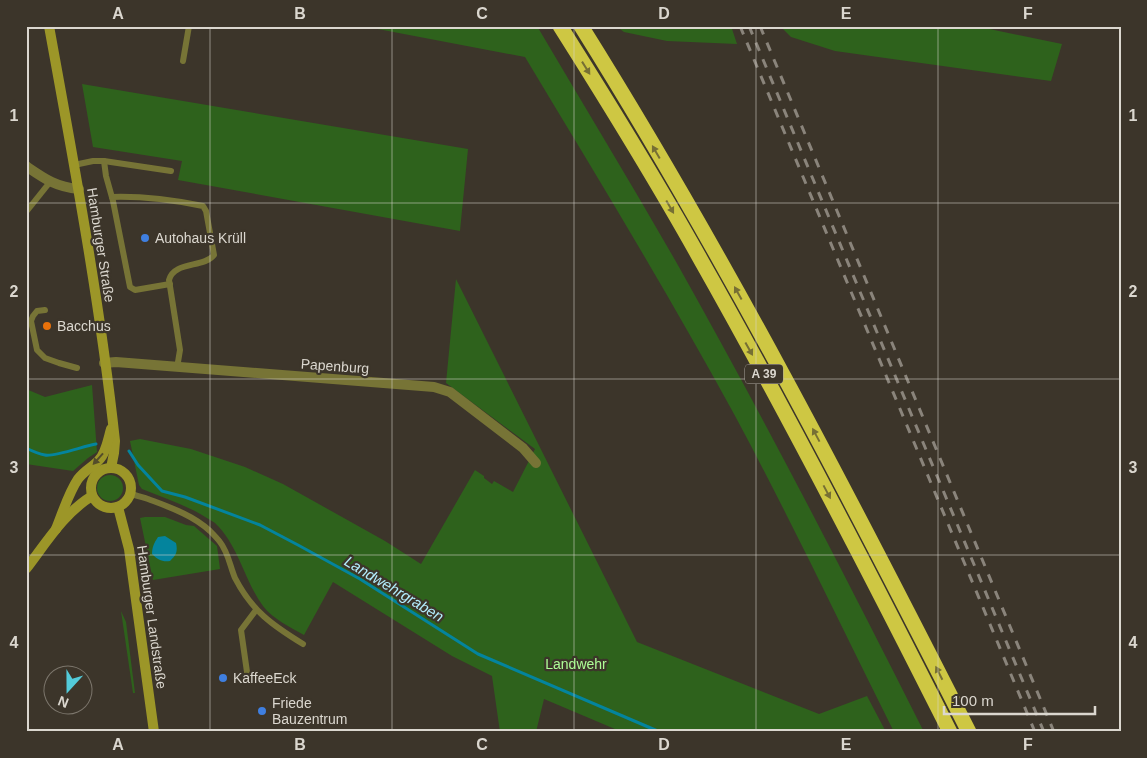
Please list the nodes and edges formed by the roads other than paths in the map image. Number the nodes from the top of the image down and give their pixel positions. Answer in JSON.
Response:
{"nodes":[{"id":1,"x":49,"y":26,"type":"edge"},
{"id":2,"x":189,"y":26,"type":"edge"},
{"id":3,"x":560,"y":26,"type":"edge"},
{"id":4,"x":581,"y":26,"type":"edge"},
{"id":5,"x":183,"y":61,"type":"dead end"},
{"id":6,"x":104,"y":161,"type":"junction"},
{"id":7,"x":74,"y":165,"type":"junction"},
{"id":8,"x":26,"y":166,"type":"edge"},
{"id":9,"x":171,"y":171,"type":"dead end"},
{"id":10,"x":50,"y":182,"type":"junction"},
{"id":11,"x":79,"y":189,"type":"junction"},
{"id":12,"x":112,"y":197,"type":"junction"},
{"id":13,"x":26,"y":212,"type":"edge"},
{"id":14,"x":170,"y":284,"type":"junction"},
{"id":15,"x":45,"y":310,"type":"dead end"},
{"id":16,"x":104,"y":363,"type":"junction"},
{"id":17,"x":77,"y":368,"type":"dead end"},
{"id":18,"x":177,"y":368,"type":"junction"},
{"id":19,"x":113,"y":423,"type":"junction"},
{"id":20,"x":536,"y":464,"type":"dead end"},
{"id":21,"x":111,"y":468,"type":"junction"},
{"id":22,"x":130,"y":493,"type":"junction"},
{"id":23,"x":92,"y":496,"type":"junction"},
{"id":24,"x":118,"y":507,"type":"junction"},
{"id":25,"x":56,"y":529,"type":"junction"},
{"id":26,"x":26,"y":569,"type":"edge"},
{"id":27,"x":256,"y":610,"type":"junction"},
{"id":28,"x":303,"y":644,"type":"dead end"},
{"id":29,"x":248,"y":679,"type":"dead end"},
{"id":30,"x":154,"y":732,"type":"edge"},
{"id":31,"x":950,"y":732,"type":"edge"},
{"id":32,"x":969,"y":732,"type":"edge"}],
"edges":[{"from":1,"to":7,"type":"main road","name":"Hamburger Straße"},
{"from":2,"to":5,"type":"lane"},
{"from":3,"to":31,"type":"highway","number":"A 39","one_way":true},
{"from":32,"to":4,"type":"highway","number":"A 39","one_way":true},
{"from":6,"to":7,"type":"lane"},
{"from":6,"to":9,"type":"lane"},
{"from":6,"to":12,"type":"lane"},
{"from":7,"to":11,"type":"main road","name":"Hamburger Straße"},
{"from":8,"to":10,"type":"street"},
{"from":10,"to":11,"type":"street"},
{"from":10,"to":13,"type":"lane"},
{"from":11,"to":16,"type":"main road","name":"Hamburger Straße"},
{"from":12,"to":14,"type":"lane"},
{"from":12,"to":14,"type":"lane"},
{"from":14,"to":18,"type":"lane"},
{"from":15,"to":17,"type":"lane"},
{"from":16,"to":18,"type":"street","name":"Papenburg"},
{"from":16,"to":19,"type":"main road","name":"Hamburger Straße"},
{"from":18,"to":20,"type":"street","name":"Papenburg"},
{"from":19,"to":21,"type":"main road","name":"Hamburger Straße"},
{"from":19,"to":25,"type":"main road","one_way":true},
{"from":21,"to":22,"type":"main road"},
{"from":21,"to":23,"type":"main road"},
{"from":22,"to":24,"type":"main road"},
{"from":22,"to":27,"type":"lane"},
{"from":23,"to":24,"type":"main road"},
{"from":23,"to":25,"type":"main road"},
{"from":24,"to":30,"type":"main road","name":"Hamburger Landstraße"},
{"from":25,"to":26,"type":"main road"},
{"from":27,"to":28,"type":"lane"},
{"from":27,"to":29,"type":"lane"}]}
